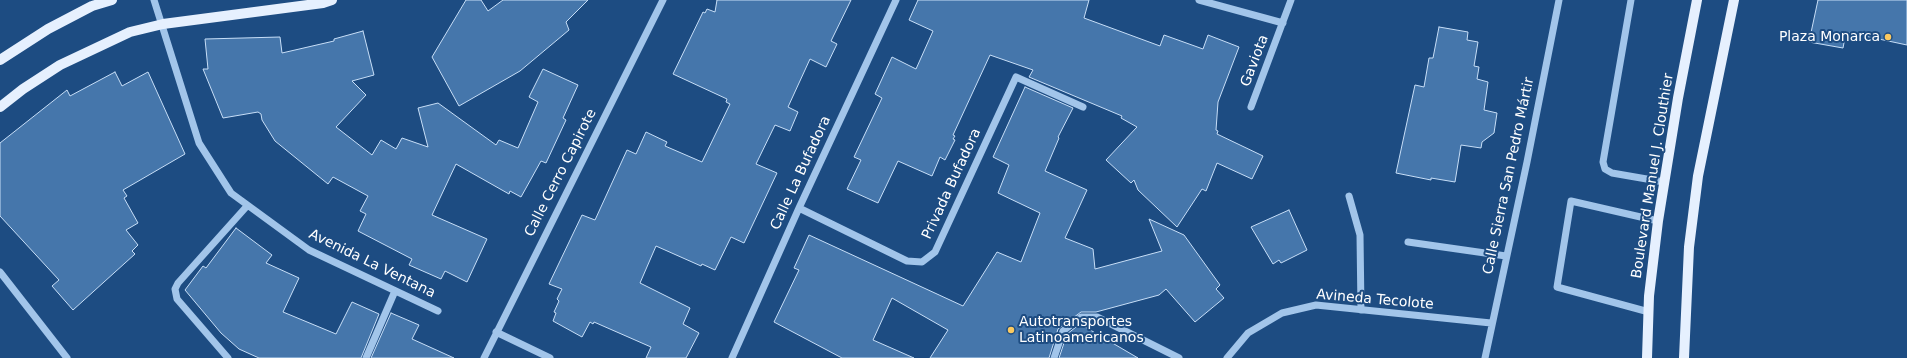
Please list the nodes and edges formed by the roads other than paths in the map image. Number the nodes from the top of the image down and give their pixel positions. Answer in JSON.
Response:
{"nodes":[{"id":1,"x":112,"y":0,"type":"edge"},
{"id":2,"x":154,"y":0,"type":"edge"},
{"id":3,"x":332,"y":0,"type":"edge"},
{"id":4,"x":663,"y":0,"type":"edge"},
{"id":5,"x":896,"y":0,"type":"edge"},
{"id":6,"x":1199,"y":0,"type":"edge"},
{"id":7,"x":1291,"y":0,"type":"edge"},
{"id":8,"x":1559,"y":0,"type":"edge"},
{"id":9,"x":1631,"y":0,"type":"edge"},
{"id":10,"x":1697,"y":0,"type":"edge"},
{"id":11,"x":1734,"y":0,"type":"edge"},
{"id":12,"x":1283,"y":23,"type":"junction"},
{"id":13,"x":162,"y":24,"type":"junction"},
{"id":14,"x":0,"y":60,"type":"edge"},
{"id":15,"x":0,"y":107,"type":"edge"},
{"id":16,"x":1083,"y":107,"type":"dead end"},
{"id":17,"x":1251,"y":107,"type":"dead end"},
{"id":18,"x":1664,"y":182,"type":"junction"},
{"id":19,"x":1349,"y":196,"type":"dead end"},
{"id":20,"x":247,"y":206,"type":"junction"},
{"id":21,"x":799,"y":208,"type":"junction"},
{"id":22,"x":1658,"y":221,"type":"junction"},
{"id":23,"x":1408,"y":242,"type":"dead end"},
{"id":24,"x":1506,"y":256,"type":"junction"},
{"id":25,"x":0,"y":272,"type":"edge"},
{"id":26,"x":395,"y":291,"type":"junction"},
{"id":27,"x":1361,"y":310,"type":"junction"},
{"id":28,"x":438,"y":311,"type":"dead end"},
{"id":29,"x":1648,"y":312,"type":"junction"},
{"id":30,"x":1491,"y":323,"type":"junction"},
{"id":31,"x":496,"y":332,"type":"junction"},
{"id":32,"x":67,"y":358,"type":"edge"},
{"id":33,"x":228,"y":358,"type":"edge"},
{"id":34,"x":366,"y":358,"type":"edge"},
{"id":35,"x":484,"y":358,"type":"edge"},
{"id":36,"x":550,"y":358,"type":"edge"},
{"id":37,"x":732,"y":358,"type":"edge"},
{"id":38,"x":1054,"y":358,"type":"edge"},
{"id":39,"x":1179,"y":358,"type":"edge"},
{"id":40,"x":1227,"y":358,"type":"edge"},
{"id":41,"x":1485,"y":358,"type":"edge"},
{"id":42,"x":1646,"y":358,"type":"edge"},
{"id":43,"x":1684,"y":358,"type":"edge"}],
"edges":[{"from":1,"to":14,"type":"main road"},
{"from":2,"to":13,"type":"street","name":"Avenida La Ventana"},
{"from":3,"to":13,"type":"main road"},
{"from":4,"to":31,"type":"street","name":"Calle Cerro Capirote"},
{"from":5,"to":21,"type":"street","name":"Calle La Bufadora"},
{"from":6,"to":12,"type":"street"},
{"from":7,"to":12,"type":"street","name":"Gaviota"},
{"from":8,"to":24,"type":"street","name":"Calle Sierra San Pedro Mártir"},
{"from":9,"to":18,"type":"street"},
{"from":10,"to":18,"type":"main road","name":"Boulevard Manuel J. Clouthier"},
{"from":11,"to":43,"type":"main road"},
{"from":12,"to":17,"type":"street","name":"Gaviota"},
{"from":13,"to":15,"type":"main road"},
{"from":13,"to":20,"type":"street","name":"Avenida La Ventana"},
{"from":16,"to":21,"type":"street","name":"Privada Bufadora"},
{"from":18,"to":22,"type":"main road","name":"Boulevard Manuel J. Clouthier"},
{"from":19,"to":27,"type":"street"},
{"from":20,"to":26,"type":"street","name":"Avenida La Ventana"},
{"from":20,"to":33,"type":"street"},
{"from":21,"to":37,"type":"street","name":"Calle La Bufadora"},
{"from":22,"to":29,"type":"main road","name":"Boulevard Manuel J. Clouthier"},
{"from":22,"to":29,"type":"street"},
{"from":23,"to":24,"type":"street"},
{"from":24,"to":30,"type":"street","name":"Calle Sierra San Pedro Mártir"},
{"from":25,"to":32,"type":"street"},
{"from":26,"to":28,"type":"street","name":"Avenida La Ventana"},
{"from":26,"to":34,"type":"street"},
{"from":27,"to":30,"type":"street","name":"Avineda Tecolote"},
{"from":27,"to":40,"type":"street","name":"Avineda Tecolote"},
{"from":29,"to":42,"type":"main road","name":"Boulevard Manuel J. Clouthier"},
{"from":30,"to":41,"type":"street","name":"Calle Sierra San Pedro Mártir"},
{"from":31,"to":35,"type":"street","name":"Calle Cerro Capirote"},
{"from":31,"to":36,"type":"street"},
{"from":38,"to":39,"type":"street"}]}
